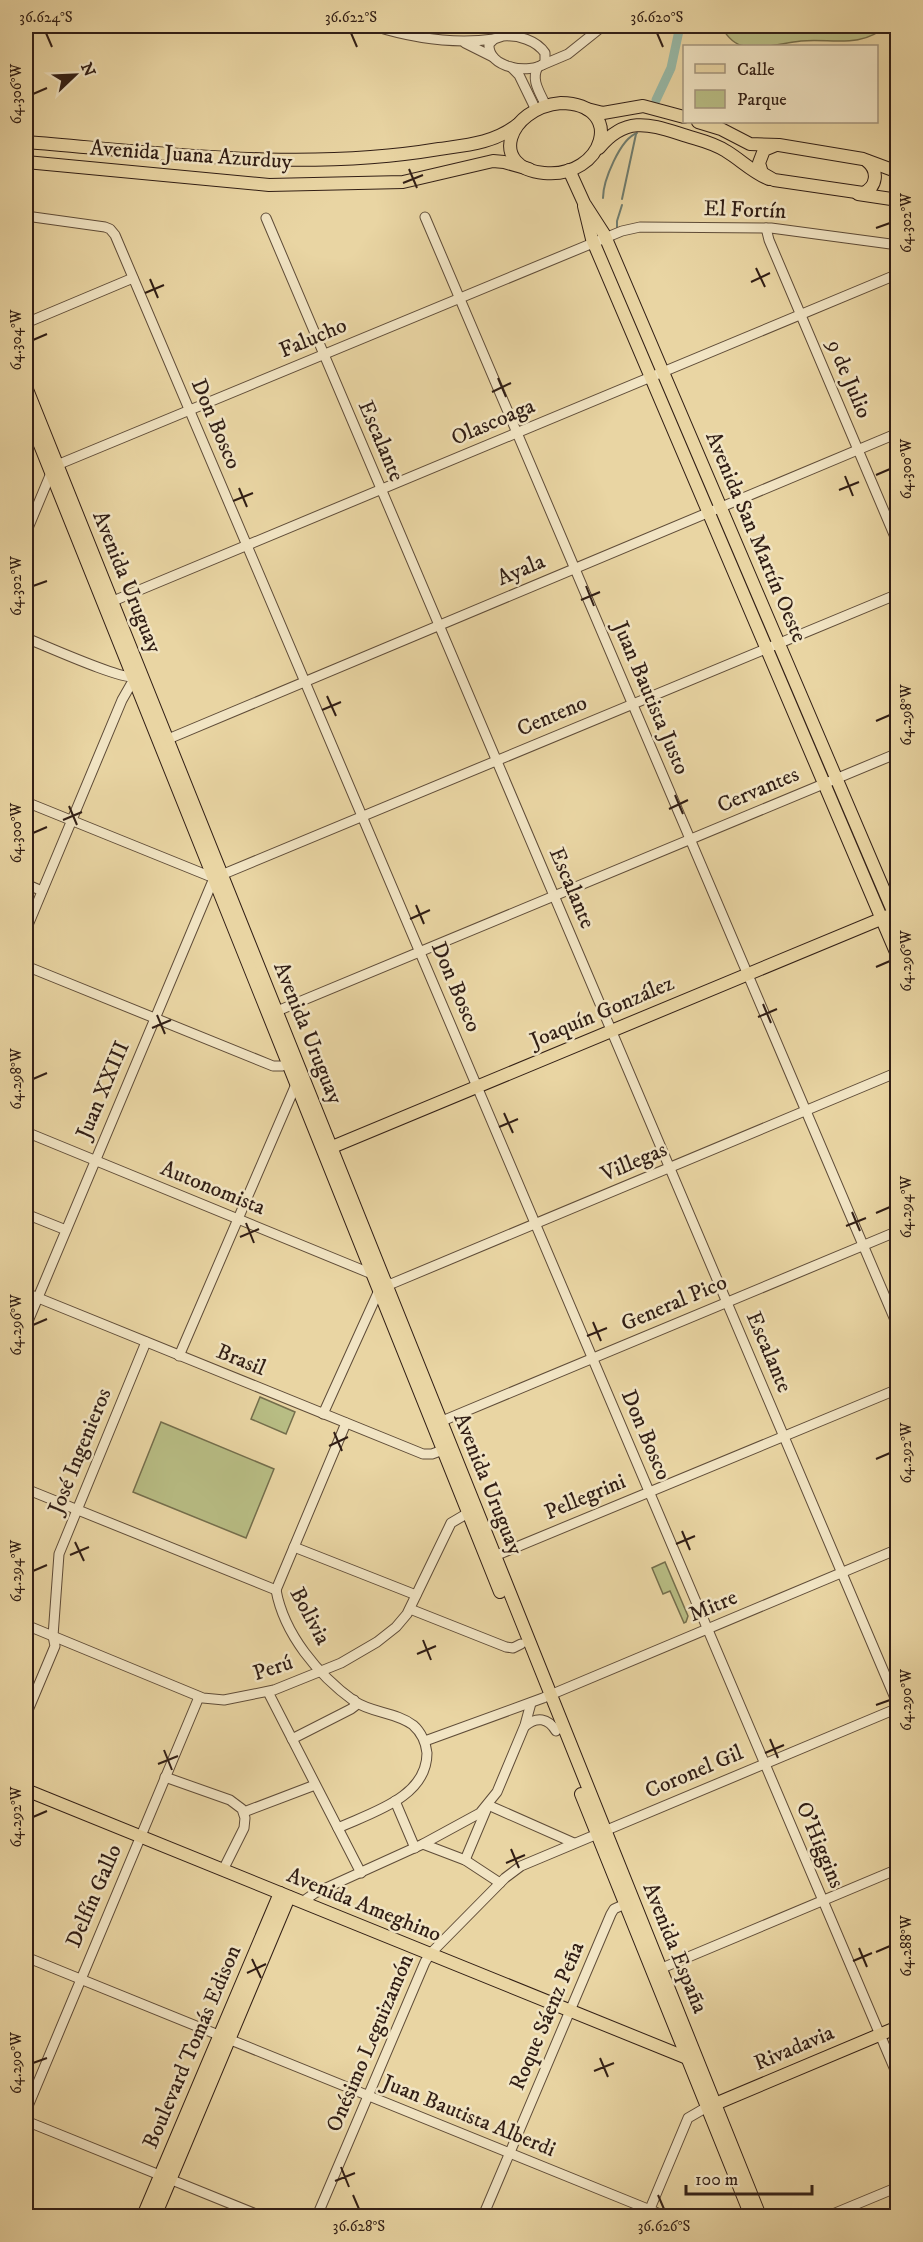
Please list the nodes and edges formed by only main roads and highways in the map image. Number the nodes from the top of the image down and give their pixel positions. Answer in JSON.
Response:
{"nodes":[{"id":1,"x":585,"y":108,"type":"junction"},
{"id":2,"x":679,"y":116,"type":"edge"},
{"id":3,"x":701,"y":123,"type":"edge"},
{"id":4,"x":517,"y":125,"type":"junction"},
{"id":5,"x":669,"y":130,"type":"junction"},
{"id":6,"x":26,"y":142,"type":"edge"},
{"id":7,"x":779,"y":145,"type":"junction"},
{"id":8,"x":597,"y":151,"type":"junction"},
{"id":9,"x":863,"y":159,"type":"junction"},
{"id":10,"x":26,"y":162,"type":"edge"},
{"id":11,"x":529,"y":169,"type":"junction"},
{"id":12,"x":569,"y":170,"type":"junction"},
{"id":13,"x":897,"y":172,"type":"edge"},
{"id":14,"x":769,"y":178,"type":"junction"},
{"id":15,"x":854,"y":193,"type":"junction"},
{"id":16,"x":897,"y":200,"type":"edge"},
{"id":17,"x":657,"y":375,"type":"junction"},
{"id":18,"x":26,"y":387,"type":"edge"},
{"id":19,"x":26,"y":410,"type":"edge"},
{"id":20,"x":31,"y":435,"type":"edge"},
{"id":21,"x":54,"y":469,"type":"junction"},
{"id":22,"x":896,"y":916,"type":"edge"},
{"id":23,"x":881,"y":919,"type":"junction"},
{"id":24,"x":897,"y":957,"type":"edge"},
{"id":25,"x":327,"y":1149,"type":"junction"},
{"id":26,"x":382,"y":1286,"type":"junction"},
{"id":27,"x":437,"y":1424,"type":"junction"},
{"id":28,"x":468,"y":1513,"type":"junction"},
{"id":29,"x":483,"y":1528,"type":"junction"},
{"id":30,"x":491,"y":1557,"type":"junction"},
{"id":31,"x":541,"y":1699,"type":"junction"},
{"id":32,"x":26,"y":1790,"type":"edge"},
{"id":33,"x":601,"y":1832,"type":"junction"},
{"id":34,"x":284,"y":1895,"type":"junction"},
{"id":35,"x":625,"y":1904,"type":"junction"},
{"id":36,"x":640,"y":1918,"type":"junction"},
{"id":37,"x":657,"y":1971,"type":"junction"},
{"id":38,"x":683,"y":2026,"type":"junction"},
{"id":39,"x":897,"y":2027,"type":"edge"},
{"id":40,"x":682,"y":2054,"type":"junction"},
{"id":41,"x":711,"y":2106,"type":"junction"},
{"id":42,"x":165,"y":2178,"type":"junction"},
{"id":43,"x":143,"y":2217,"type":"edge"},
{"id":44,"x":154,"y":2217,"type":"edge"},
{"id":45,"x":751,"y":2217,"type":"edge"},
{"id":46,"x":760,"y":2217,"type":"edge"}],
"edges":[{"from":1,"to":2,"type":"main road"},
{"from":1,"to":4,"type":"main road"},
{"from":1,"to":8,"type":"main road"},
{"from":2,"to":5,"type":"main road"},
{"from":3,"to":7,"type":"main road"},
{"from":4,"to":6,"type":"main road","name":"Avenida Juana Azurduy"},
{"from":4,"to":11,"type":"main road"},
{"from":5,"to":8,"type":"main road"},
{"from":5,"to":14,"type":"main road"},
{"from":7,"to":9,"type":"main road"},
{"from":7,"to":14,"type":"main road"},
{"from":8,"to":12,"type":"main road"},
{"from":9,"to":13,"type":"main road"},
{"from":9,"to":15,"type":"main road"},
{"from":10,"to":11,"type":"main road","name":"Avenida Juana Azurduy"},
{"from":11,"to":12,"type":"main road"},
{"from":12,"to":17,"type":"main road","name":"Avenida San Martín Oeste"},
{"from":14,"to":15,"type":"main road"},
{"from":15,"to":16,"type":"main road"},
{"from":17,"to":22,"type":"main road","name":"Avenida San Martín Oeste"},
{"from":17,"to":23,"type":"main road","name":"Avenida San Martín Oeste"},
{"from":18,"to":21,"type":"main road","name":"Avenida Uruguay"},
{"from":19,"to":20,"type":"main road","name":"Avenida Uruguay"},
{"from":20,"to":21,"type":"main road","name":"Avenida Uruguay"},
{"from":21,"to":25,"type":"main road","name":"Avenida Uruguay"},
{"from":22,"to":23,"type":"main road","name":"Joaquín González"},
{"from":23,"to":24,"type":"main road","name":"Avenida San Martín Oeste"},
{"from":23,"to":25,"type":"main road","name":"Joaquín González"},
{"from":25,"to":26,"type":"main road","name":"Avenida Uruguay"},
{"from":25,"to":26,"type":"main road","name":"Avenida Uruguay"},
{"from":26,"to":27,"type":"main road","name":"Avenida Uruguay"},
{"from":27,"to":28,"type":"main road","name":"Avenida Uruguay"},
{"from":27,"to":29,"type":"main road","name":"Avenida Uruguay"},
{"from":28,"to":29,"type":"main road"},
{"from":28,"to":30,"type":"main road","name":"Avenida Uruguay"},
{"from":29,"to":30,"type":"main road","name":"Avenida Uruguay"},
{"from":30,"to":31,"type":"main road","name":"Avenida Uruguay"},
{"from":30,"to":31,"type":"main road","name":"Avenida Uruguay"},
{"from":31,"to":33,"type":"main road","name":"Avenida España"},
{"from":31,"to":33,"type":"main road","name":"Avenida España"},
{"from":32,"to":34,"type":"main road","name":"Avenida Ameghino"},
{"from":33,"to":35,"type":"main road","name":"Avenida España"},
{"from":33,"to":36,"type":"main road","name":"Avenida España"},
{"from":34,"to":40,"type":"main road","name":"Avenida Ameghino"},
{"from":34,"to":42,"type":"main road","name":"Boulevard Tomás Edison"},
{"from":35,"to":36,"type":"main road"},
{"from":35,"to":37,"type":"main road","name":"Avenida España"},
{"from":36,"to":37,"type":"main road","name":"Avenida España"},
{"from":37,"to":38,"type":"main road","name":"Avenida España"},
{"from":37,"to":40,"type":"main road","name":"Avenida España"},
{"from":38,"to":40,"type":"main road"},
{"from":38,"to":41,"type":"main road","name":"Avenida España"},
{"from":39,"to":41,"type":"main road","name":"Rivadavia"},
{"from":40,"to":41,"type":"main road","name":"Avenida España"},
{"from":41,"to":45,"type":"main road","name":"Avenida España"},
{"from":41,"to":46,"type":"main road","name":"Avenida España"},
{"from":42,"to":43,"type":"main road","name":"Boulevard Tomás Edison"},
{"from":42,"to":44,"type":"main road","name":"Boulevard Tomás Edison"}]}
